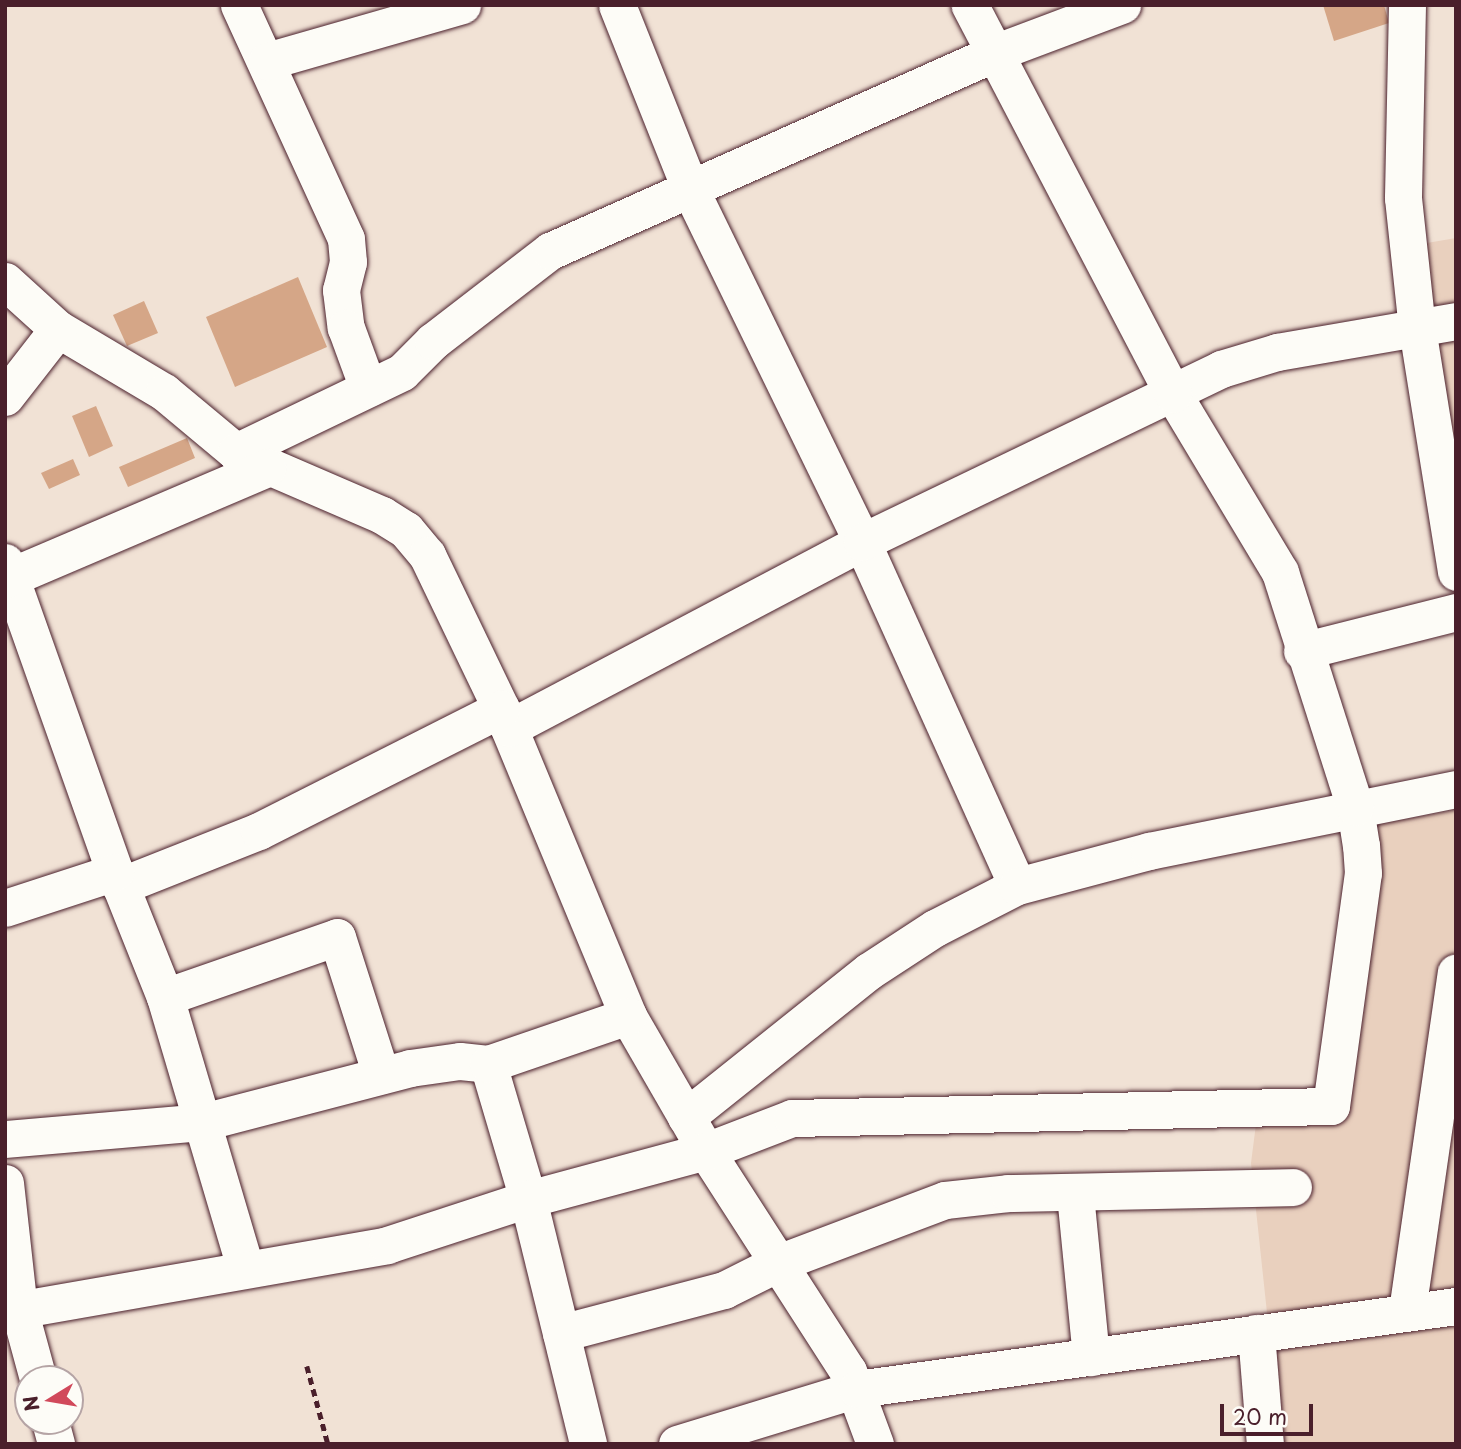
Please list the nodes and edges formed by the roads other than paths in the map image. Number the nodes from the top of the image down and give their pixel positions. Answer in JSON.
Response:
{"nodes":[{"id":1,"x":239,"y":5,"type":"edge"},
{"id":2,"x":462,"y":5,"type":"edge"},
{"id":3,"x":617,"y":5,"type":"edge"},
{"id":4,"x":971,"y":5,"type":"edge"},
{"id":5,"x":1122,"y":5,"type":"edge"},
{"id":6,"x":1407,"y":5,"type":"edge"},
{"id":7,"x":994,"y":53,"type":"junction"},
{"id":8,"x":267,"y":61,"type":"junction"},
{"id":9,"x":691,"y":191,"type":"junction"},
{"id":10,"x":5,"y":281,"type":"edge"},
{"id":11,"x":1456,"y":321,"type":"edge"},
{"id":12,"x":1417,"y":328,"type":"junction"},
{"id":13,"x":58,"y":329,"type":"junction"},
{"id":14,"x":368,"y":388,"type":"junction"},
{"id":15,"x":1173,"y":394,"type":"junction"},
{"id":16,"x":5,"y":397,"type":"edge"},
{"id":17,"x":251,"y":460,"type":"junction"},
{"id":18,"x":862,"y":542,"type":"junction"},
{"id":19,"x":1456,"y":572,"type":"edge"},
{"id":20,"x":6,"y":573,"type":"edge"},
{"id":21,"x":1456,"y":612,"type":"edge"},
{"id":22,"x":1302,"y":651,"type":"junction"},
{"id":23,"x":505,"y":719,"type":"junction"},
{"id":24,"x":1456,"y":789,"type":"edge"},
{"id":25,"x":1355,"y":807,"type":"junction"},
{"id":26,"x":117,"y":879,"type":"junction"},
{"id":27,"x":1017,"y":886,"type":"junction"},
{"id":28,"x":5,"y":908,"type":"edge"},
{"id":29,"x":1456,"y":973,"type":"edge"},
{"id":30,"x":164,"y":997,"type":"junction"},
{"id":31,"x":628,"y":1016,"type":"junction"},
{"id":32,"x":488,"y":1063,"type":"junction"},
{"id":33,"x":381,"y":1075,"type":"junction"},
{"id":34,"x":686,"y":1117,"type":"junction"},
{"id":35,"x":203,"y":1122,"type":"junction"},
{"id":36,"x":5,"y":1139,"type":"edge"},
{"id":37,"x":706,"y":1151,"type":"junction"},
{"id":38,"x":5,"y":1183,"type":"edge"},
{"id":39,"x":1293,"y":1186,"type":"dead end"},
{"id":40,"x":1075,"y":1194,"type":"junction"},
{"id":41,"x":528,"y":1199,"type":"junction"},
{"id":42,"x":778,"y":1263,"type":"junction"},
{"id":43,"x":244,"y":1267,"type":"junction"},
{"id":44,"x":1456,"y":1306,"type":"edge"},
{"id":45,"x":12,"y":1310,"type":"edge"},
{"id":46,"x":1407,"y":1311,"type":"junction"},
{"id":47,"x":561,"y":1333,"type":"junction"},
{"id":48,"x":1256,"y":1334,"type":"junction"},
{"id":49,"x":1091,"y":1357,"type":"junction"},
{"id":50,"x":33,"y":1365,"type":"edge"},
{"id":51,"x":857,"y":1389,"type":"junction"},
{"id":52,"x":587,"y":1444,"type":"edge"},
{"id":53,"x":677,"y":1444,"type":"edge"},
{"id":54,"x":875,"y":1444,"type":"edge"},
{"id":55,"x":1265,"y":1444,"type":"edge"}],
"edges":[{"from":1,"to":8,"type":"street"},
{"from":2,"to":8,"type":"street"},
{"from":3,"to":9,"type":"street"},
{"from":4,"to":7,"type":"street"},
{"from":5,"to":7,"type":"street"},
{"from":6,"to":12,"type":"street"},
{"from":7,"to":9,"type":"street"},
{"from":7,"to":15,"type":"street"},
{"from":8,"to":14,"type":"street"},
{"from":9,"to":14,"type":"street"},
{"from":9,"to":18,"type":"street"},
{"from":10,"to":13,"type":"street"},
{"from":11,"to":12,"type":"street"},
{"from":12,"to":15,"type":"street"},
{"from":12,"to":19,"type":"street"},
{"from":13,"to":16,"type":"street"},
{"from":13,"to":17,"type":"street"},
{"from":14,"to":17,"type":"street"},
{"from":15,"to":18,"type":"street"},
{"from":15,"to":22,"type":"street"},
{"from":17,"to":20,"type":"main road"},
{"from":17,"to":23,"type":"street"},
{"from":18,"to":23,"type":"street"},
{"from":18,"to":27,"type":"street"},
{"from":20,"to":26,"type":"street"},
{"from":21,"to":22,"type":"street"},
{"from":22,"to":25,"type":"street"},
{"from":23,"to":26,"type":"street"},
{"from":23,"to":31,"type":"street"},
{"from":24,"to":25,"type":"street"},
{"from":25,"to":27,"type":"street"},
{"from":25,"to":37,"type":"street"},
{"from":26,"to":28,"type":"street"},
{"from":26,"to":30,"type":"street"},
{"from":27,"to":34,"type":"street"},
{"from":29,"to":46,"type":"street"},
{"from":30,"to":33,"type":"street"},
{"from":30,"to":35,"type":"street"},
{"from":31,"to":32,"type":"street"},
{"from":31,"to":34,"type":"street"},
{"from":32,"to":33,"type":"street"},
{"from":32,"to":41,"type":"street"},
{"from":33,"to":35,"type":"street"},
{"from":34,"to":37,"type":"street"},
{"from":35,"to":36,"type":"street"},
{"from":35,"to":43,"type":"street"},
{"from":37,"to":41,"type":"street"},
{"from":37,"to":42,"type":"street"},
{"from":38,"to":45,"type":"street"},
{"from":39,"to":40,"type":"street"},
{"from":40,"to":42,"type":"street"},
{"from":40,"to":49,"type":"street"},
{"from":41,"to":43,"type":"street"},
{"from":41,"to":47,"type":"street"},
{"from":42,"to":47,"type":"street"},
{"from":42,"to":51,"type":"street"},
{"from":43,"to":45,"type":"street"},
{"from":44,"to":46,"type":"street"},
{"from":45,"to":50,"type":"street"},
{"from":46,"to":48,"type":"street"},
{"from":47,"to":52,"type":"street"},
{"from":48,"to":49,"type":"street"},
{"from":48,"to":55,"type":"street"},
{"from":49,"to":51,"type":"street"},
{"from":51,"to":53,"type":"street"},
{"from":51,"to":54,"type":"street"}]}
